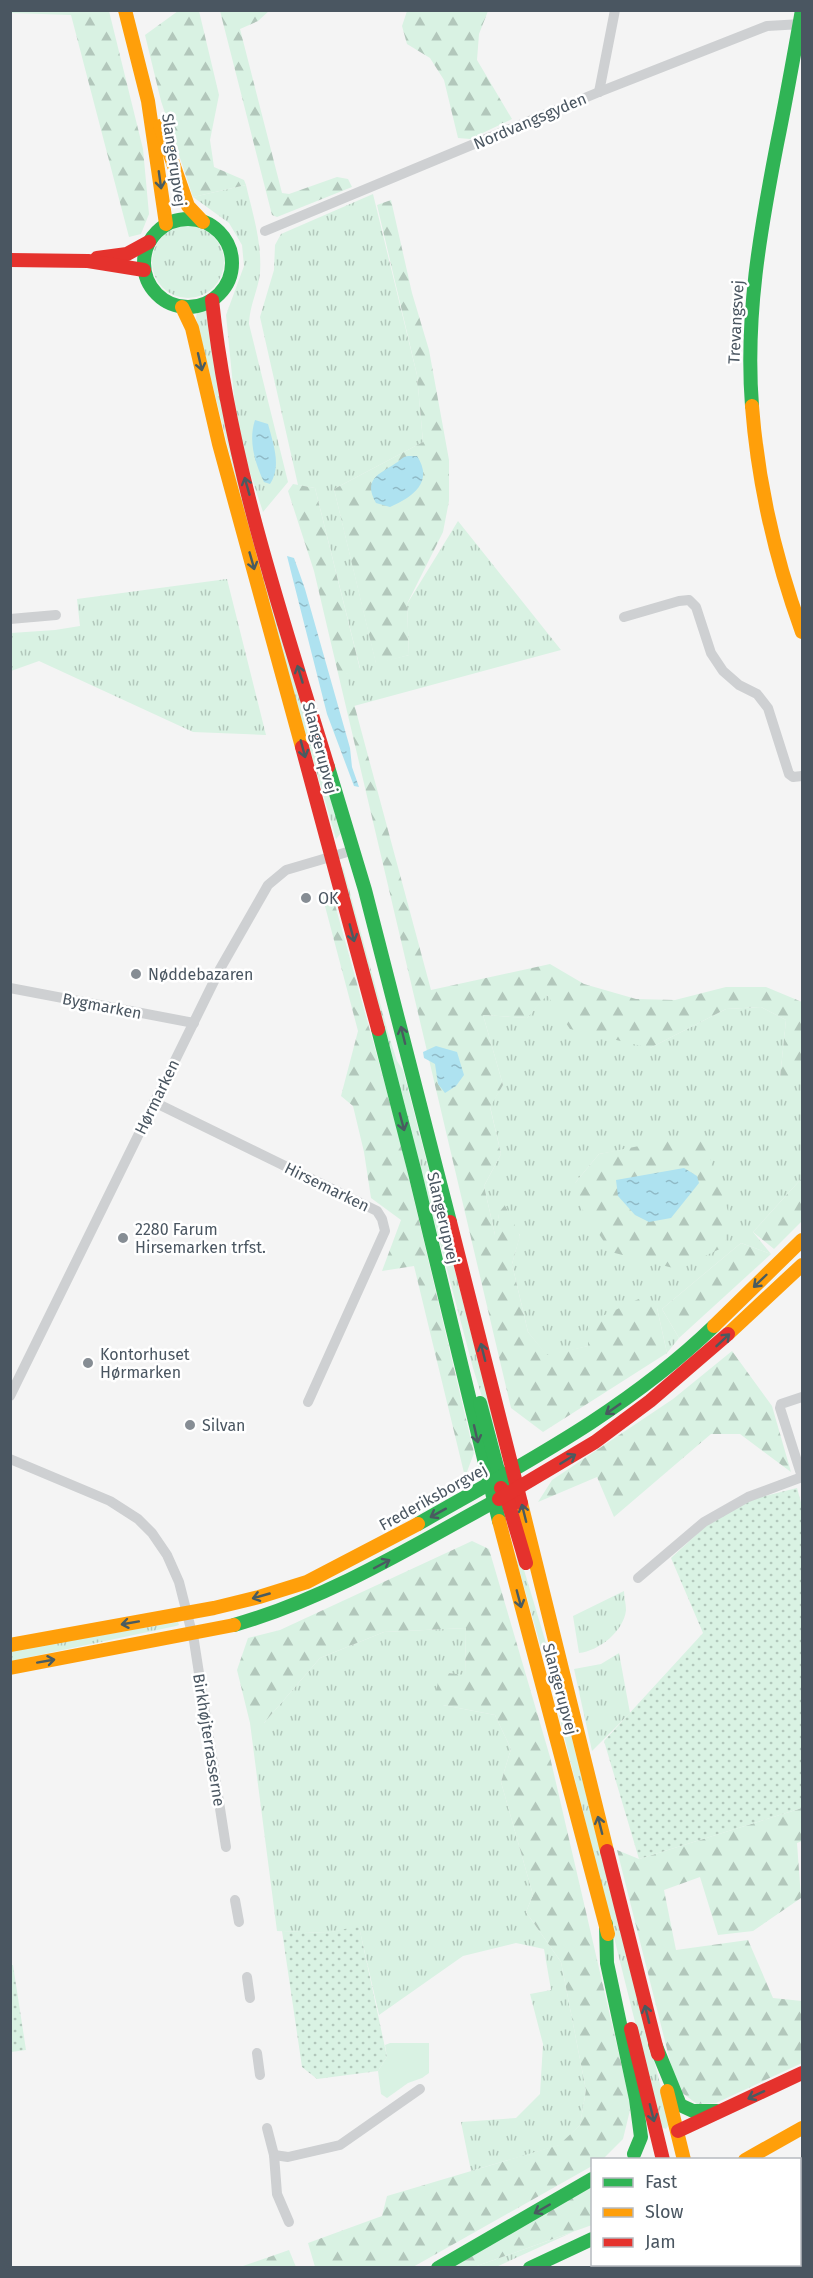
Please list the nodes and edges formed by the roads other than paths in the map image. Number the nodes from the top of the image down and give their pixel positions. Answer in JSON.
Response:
{"nodes":[{"id":1,"x":125,"y":10,"type":"edge"},
{"id":2,"x":615,"y":10,"type":"edge"},
{"id":3,"x":801,"y":19,"type":"edge"},
{"id":4,"x":599,"y":92,"type":"junction"},
{"id":5,"x":148,"y":101,"type":"junction"},
{"id":6,"x":203,"y":222,"type":"junction"},
{"id":7,"x":166,"y":224,"type":"junction"},
{"id":8,"x":265,"y":231,"type":"dead end"},
{"id":9,"x":149,"y":242,"type":"junction"},
{"id":10,"x":10,"y":260,"type":"edge"},
{"id":11,"x":88,"y":261,"type":"junction"},
{"id":12,"x":144,"y":270,"type":"junction"},
{"id":13,"x":212,"y":300,"type":"junction"},
{"id":14,"x":182,"y":307,"type":"junction"},
{"id":15,"x":56,"y":615,"type":"dead end"},
{"id":16,"x":624,"y":617,"type":"dead end"},
{"id":17,"x":10,"y":619,"type":"edge"},
{"id":18,"x":802,"y":632,"type":"edge"},
{"id":19,"x":802,"y":776,"type":"edge"},
{"id":20,"x":354,"y":850,"type":"junction"},
{"id":21,"x":331,"y":856,"type":"junction"},
{"id":22,"x":10,"y":988,"type":"edge"},
{"id":23,"x":194,"y":1023,"type":"junction"},
{"id":24,"x":154,"y":1102,"type":"junction"},
{"id":25,"x":802,"y":1240,"type":"edge"},
{"id":26,"x":802,"y":1265,"type":"edge"},
{"id":27,"x":10,"y":1396,"type":"edge"},
{"id":28,"x":802,"y":1397,"type":"edge"},
{"id":29,"x":308,"y":1402,"type":"dead end"},
{"id":30,"x":10,"y":1459,"type":"edge"},
{"id":31,"x":513,"y":1470,"type":"junction"},
{"id":32,"x":495,"y":1481,"type":"junction"},
{"id":33,"x":506,"y":1495,"type":"junction"},
{"id":34,"x":638,"y":1578,"type":"dead end"},
{"id":35,"x":187,"y":1613,"type":"junction"},
{"id":36,"x":193,"y":1634,"type":"junction"},
{"id":37,"x":10,"y":1645,"type":"edge"},
{"id":38,"x":10,"y":1668,"type":"edge"},
{"id":39,"x":226,"y":1847,"type":"dead end"},
{"id":40,"x":235,"y":1900,"type":"dead end"},
{"id":41,"x":239,"y":1922,"type":"dead end"},
{"id":42,"x":606,"y":1924,"type":"junction"},
{"id":43,"x":247,"y":1977,"type":"dead end"},
{"id":44,"x":250,"y":1998,"type":"dead end"},
{"id":45,"x":655,"y":2044,"type":"junction"},
{"id":46,"x":257,"y":2053,"type":"dead end"},
{"id":47,"x":802,"y":2073,"type":"edge"},
{"id":48,"x":260,"y":2074,"type":"dead end"},
{"id":49,"x":420,"y":2089,"type":"dead end"},
{"id":50,"x":721,"y":2111,"type":"junction"},
{"id":51,"x":267,"y":2128,"type":"dead end"},
{"id":52,"x":802,"y":2128,"type":"edge"},
{"id":53,"x":678,"y":2132,"type":"junction"},
{"id":54,"x":658,"y":2141,"type":"junction"},
{"id":55,"x":274,"y":2155,"type":"junction"},
{"id":56,"x":629,"y":2157,"type":"edge"},
{"id":57,"x":662,"y":2158,"type":"edge"},
{"id":58,"x":684,"y":2158,"type":"edge"},
{"id":59,"x":749,"y":2158,"type":"edge"},
{"id":60,"x":591,"y":2180,"type":"edge"},
{"id":61,"x":289,"y":2222,"type":"dead end"},
{"id":62,"x":591,"y":2239,"type":"edge"},
{"id":63,"x":438,"y":2268,"type":"edge"},
{"id":64,"x":530,"y":2268,"type":"edge"}],
"edges":[{"from":1,"to":5,"type":"main road","name":"Slangerupvej"},
{"from":2,"to":4,"type":"street"},
{"from":3,"to":4,"type":"street","name":"Nordvangsgyden"},
{"from":3,"to":18,"type":"main road","name":"Trevangsvej"},
{"from":4,"to":8,"type":"street","name":"Nordvangsgyden"},
{"from":5,"to":6,"type":"main road","name":"Slangerupvej"},
{"from":5,"to":7,"type":"main road","name":"Slangerupvej","one_way":true},
{"from":6,"to":7,"type":"main road"},
{"from":6,"to":13,"type":"main road"},
{"from":7,"to":9,"type":"main road"},
{"from":9,"to":11,"type":"main road"},
{"from":9,"to":12,"type":"main road"},
{"from":10,"to":11,"type":"main road"},
{"from":11,"to":12,"type":"main road"},
{"from":12,"to":14,"type":"main road"},
{"from":13,"to":14,"type":"main road"},
{"from":20,"to":13,"type":"main road","name":"Slangerupvej","one_way":true},
{"from":14,"to":21,"type":"main road","name":"Slangerupvej","one_way":true},
{"from":15,"to":17,"type":"street"},
{"from":16,"to":19,"type":"street"},
{"from":20,"to":21,"type":"street","name":"Hørmarken"},
{"from":31,"to":20,"type":"main road","name":"Slangerupvej","one_way":true},
{"from":21,"to":23,"type":"street","name":"Hørmarken"},
{"from":21,"to":32,"type":"main road","name":"Slangerupvej","one_way":true},
{"from":22,"to":23,"type":"street","name":"Bygmarken"},
{"from":23,"to":24,"type":"street","name":"Hørmarken"},
{"from":24,"to":27,"type":"street","name":"Hørmarken"},
{"from":24,"to":29,"type":"street","name":"Hirsemarken"},
{"from":25,"to":31,"type":"main road","name":"Frederiksborgvej","one_way":true},
{"from":33,"to":26,"type":"main road","name":"Frederiksborgvej","one_way":true},
{"from":28,"to":34,"type":"street"},
{"from":30,"to":35,"type":"street","name":"Birkhøjterrasserne"},
{"from":31,"to":32,"type":"main road","name":"Frederiksborgvej"},
{"from":31,"to":33,"type":"main road","name":"Slangerupvej"},
{"from":32,"to":33,"type":"main road","name":"Slangerupvej"},
{"from":32,"to":33,"type":"main road"},
{"from":32,"to":35,"type":"main road","name":"Frederiksborgvej","one_way":true},
{"from":36,"to":33,"type":"main road","name":"Frederiksborgvej","one_way":true},
{"from":33,"to":42,"type":"main road","name":"Slangerupvej","one_way":true},
{"from":45,"to":33,"type":"main road","name":"Slangerupvej","one_way":true},
{"from":35,"to":36,"type":"street","name":"Birkhøjterrasserne"},
{"from":35,"to":37,"type":"main road","name":"Frederiksborgvej","one_way":true},
{"from":38,"to":36,"type":"main road","name":"Frederiksborgvej","one_way":true},
{"from":36,"to":39,"type":"street","name":"Birkhøjterrasserne"},
{"from":40,"to":41,"type":"street"},
{"from":42,"to":54,"type":"main road","name":"Slangerupvej","one_way":true},
{"from":42,"to":56,"type":"main road"},
{"from":43,"to":44,"type":"street"},
{"from":45,"to":50,"type":"main road"},
{"from":45,"to":53,"type":"main road","name":"Slangerupvej"},
{"from":46,"to":48,"type":"street"},
{"from":47,"to":50,"type":"main road","one_way":true},
{"from":49,"to":55,"type":"street"},
{"from":50,"to":53,"type":"main road"},
{"from":51,"to":55,"type":"street"},
{"from":52,"to":59,"type":"main road"},
{"from":53,"to":54,"type":"main road"},
{"from":53,"to":58,"type":"main road","name":"Slangerupvej"},
{"from":54,"to":56,"type":"main road"},
{"from":54,"to":57,"type":"main road","name":"Slangerupvej"},
{"from":55,"to":61,"type":"street"},
{"from":60,"to":63,"type":"main road","one_way":true},
{"from":62,"to":64,"type":"main road"}]}
